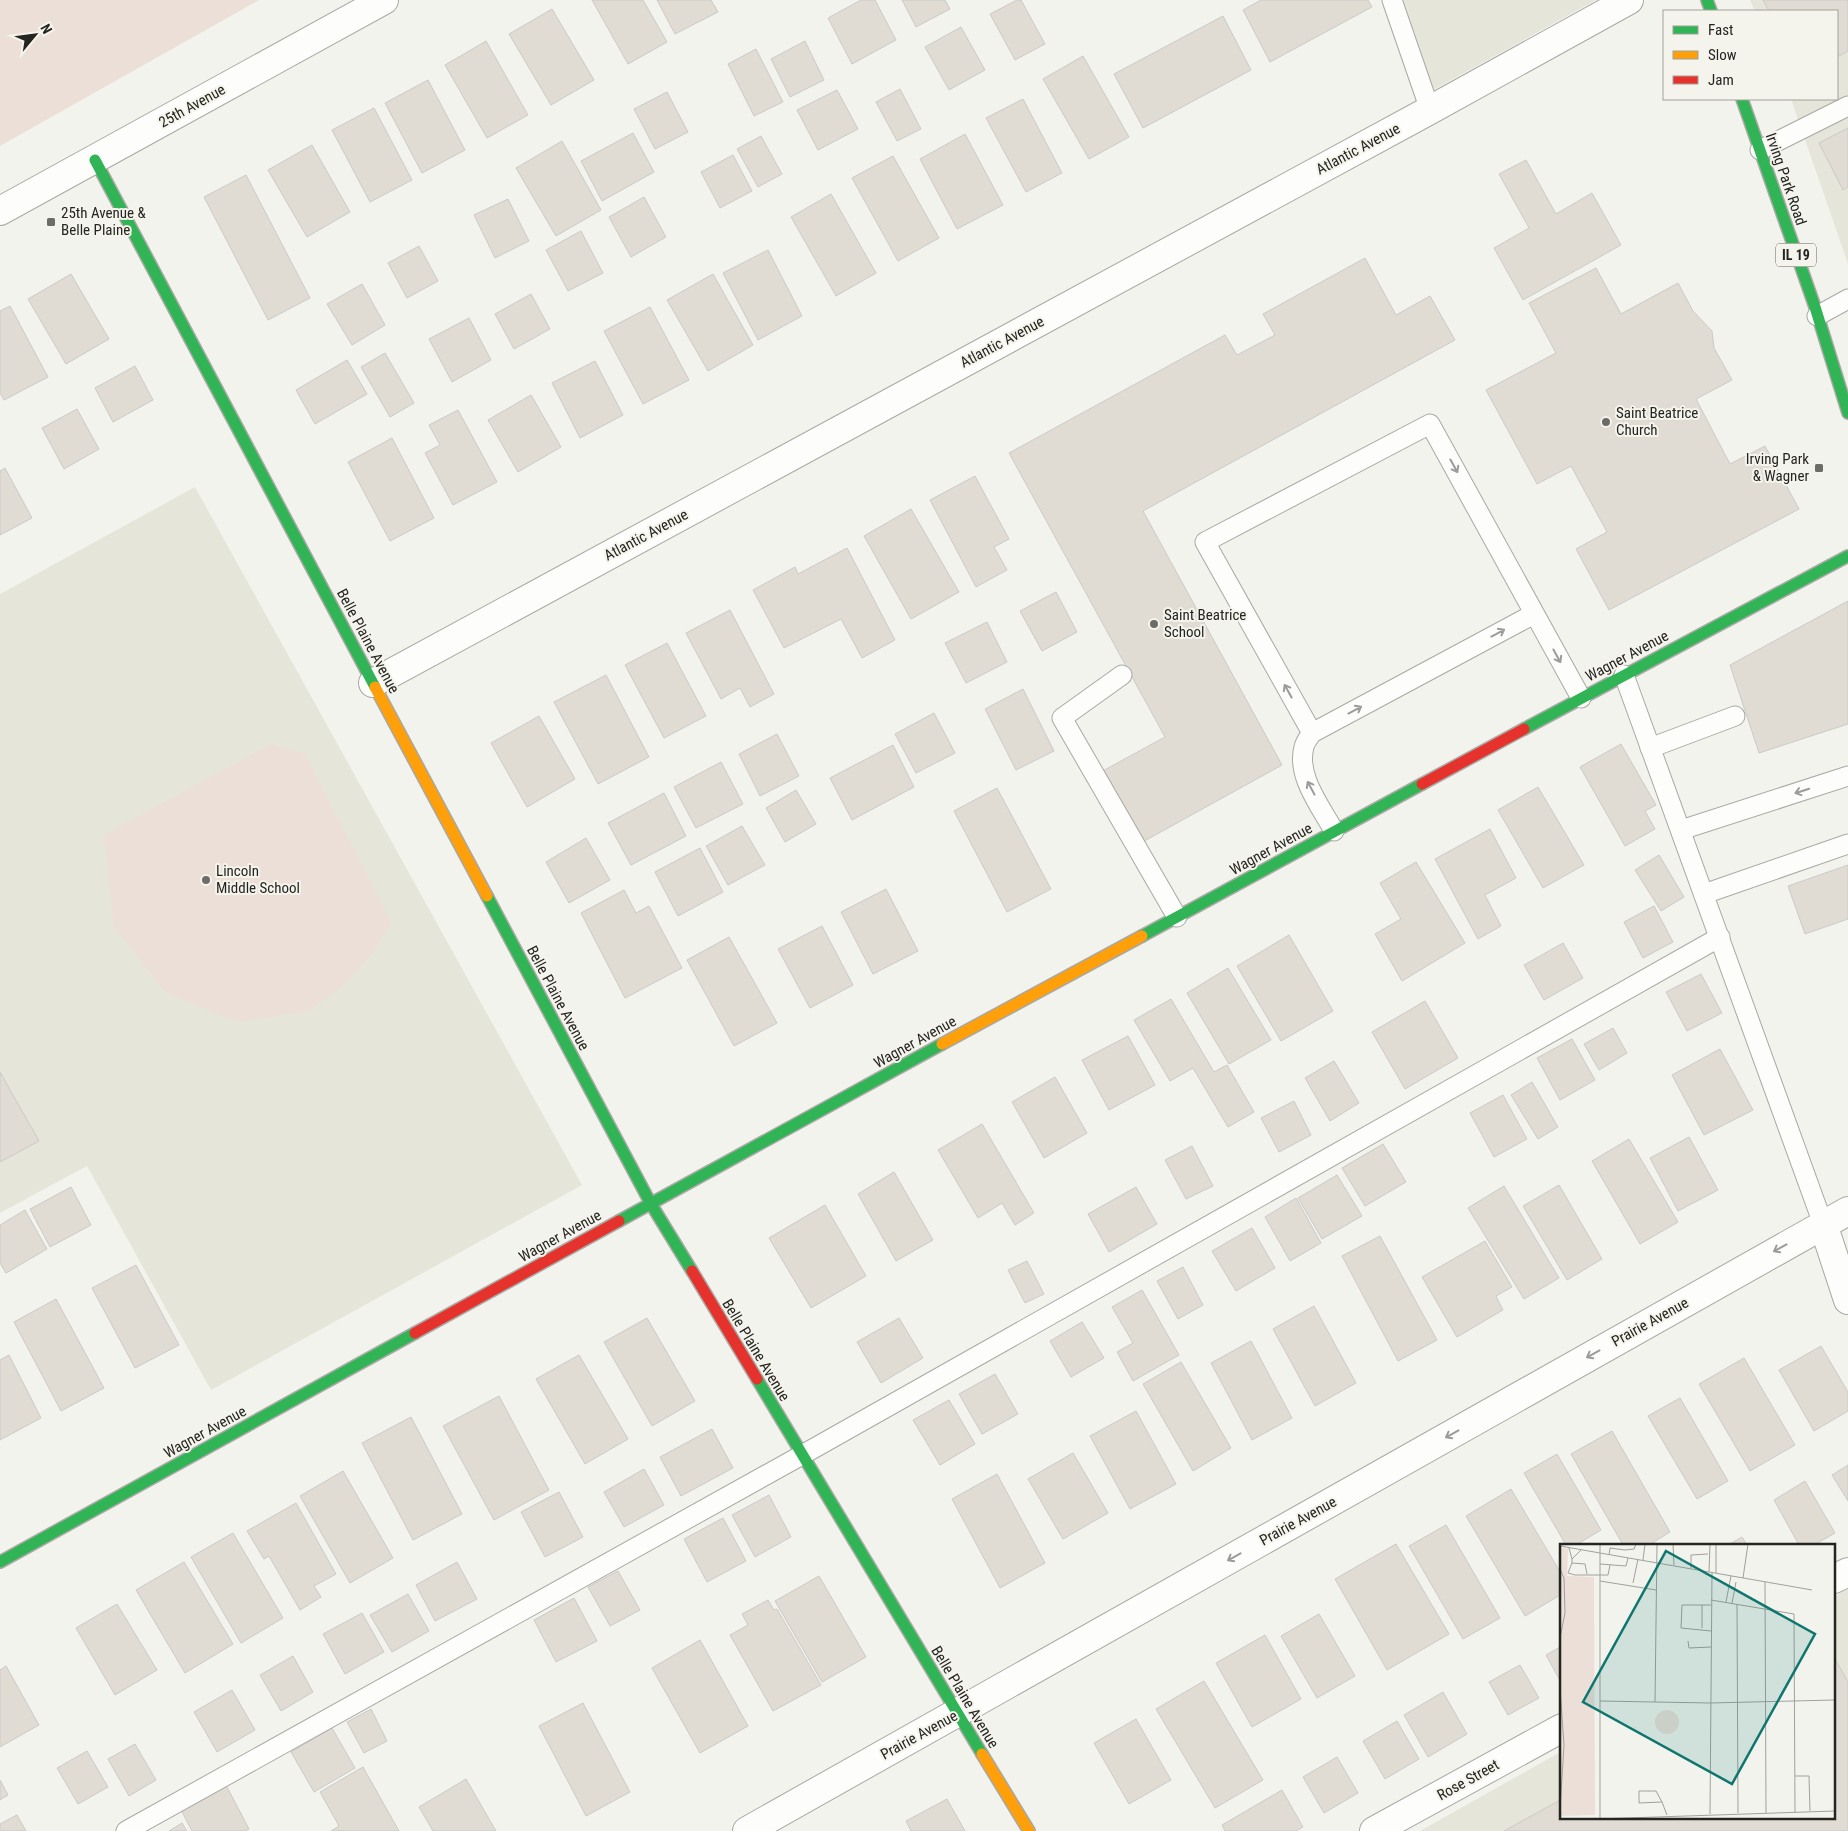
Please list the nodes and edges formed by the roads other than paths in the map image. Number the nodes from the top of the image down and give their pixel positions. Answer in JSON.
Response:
{"nodes":[{"id":1,"x":384,"y":0,"type":"edge"},
{"id":2,"x":1392,"y":0,"type":"edge"},
{"id":3,"x":1629,"y":0,"type":"edge"},
{"id":4,"x":1742,"y":100,"type":"edge"},
{"id":5,"x":1848,"y":106,"type":"edge"},
{"id":6,"x":1430,"y":110,"type":"junction"},
{"id":7,"x":1760,"y":150,"type":"junction"},
{"id":8,"x":95,"y":160,"type":"junction"},
{"id":9,"x":0,"y":212,"type":"edge"},
{"id":10,"x":1848,"y":299,"type":"edge"},
{"id":11,"x":1817,"y":316,"type":"junction"},
{"id":12,"x":1848,"y":412,"type":"edge"},
{"id":13,"x":1848,"y":556,"type":"edge"},
{"id":14,"x":1534,"y":614,"type":"junction"},
{"id":15,"x":1624,"y":674,"type":"junction"},
{"id":16,"x":1122,"y":675,"type":"dead end"},
{"id":17,"x":373,"y":683,"type":"junction"},
{"id":18,"x":1581,"y":698,"type":"junction"},
{"id":19,"x":1735,"y":716,"type":"dead end"},
{"id":20,"x":1312,"y":733,"type":"junction"},
{"id":21,"x":1650,"y":748,"type":"junction"},
{"id":22,"x":1848,"y":776,"type":"edge"},
{"id":23,"x":1681,"y":830,"type":"junction"},
{"id":24,"x":1334,"y":831,"type":"junction"},
{"id":25,"x":1848,"y":844,"type":"edge"},
{"id":26,"x":1704,"y":894,"type":"junction"},
{"id":27,"x":1176,"y":917,"type":"junction"},
{"id":28,"x":1720,"y":936,"type":"junction"},
{"id":29,"x":650,"y":1204,"type":"junction"},
{"id":30,"x":1848,"y":1210,"type":"edge"},
{"id":31,"x":1823,"y":1224,"type":"junction"},
{"id":32,"x":1848,"y":1300,"type":"edge"},
{"id":33,"x":802,"y":1455,"type":"junction"},
{"id":34,"x":0,"y":1562,"type":"edge"},
{"id":35,"x":1848,"y":1572,"type":"edge"},
{"id":36,"x":1836,"y":1578,"type":"edge"},
{"id":37,"x":958,"y":1713,"type":"junction"},
{"id":38,"x":1560,"y":1729,"type":"edge"},
{"id":39,"x":126,"y":1831,"type":"edge"},
{"id":40,"x":747,"y":1831,"type":"edge"},
{"id":41,"x":1029,"y":1831,"type":"edge"},
{"id":42,"x":1374,"y":1831,"type":"edge"}],
"edges":[{"from":1,"to":8,"type":"street","name":"25th Avenue"},
{"from":2,"to":6,"type":"lane"},
{"from":3,"to":6,"type":"street","name":"Atlantic Avenue"},
{"from":4,"to":7,"type":"street","name":"Irving Park Road","number":"IL 19"},
{"from":5,"to":7,"type":"lane"},
{"from":6,"to":17,"type":"street","name":"Atlantic Avenue"},
{"from":7,"to":11,"type":"street","name":"Irving Park Road","number":"IL 19"},
{"from":8,"to":9,"type":"street","name":"25th Avenue"},
{"from":8,"to":17,"type":"street","name":"Belle Plaine Avenue"},
{"from":10,"to":11,"type":"lane"},
{"from":11,"to":12,"type":"street","name":"Irving Park Road","number":"IL 19"},
{"from":13,"to":15,"type":"street","name":"Wagner Avenue"},
{"from":14,"to":18,"type":"lane","one_way":true},
{"from":20,"to":14,"type":"lane","one_way":true},
{"from":20,"to":14,"type":"lane","one_way":true},
{"from":15,"to":18,"type":"street","name":"Wagner Avenue"},
{"from":15,"to":21,"type":"lane"},
{"from":16,"to":27,"type":"lane"},
{"from":17,"to":29,"type":"street","name":"Belle Plaine Avenue"},
{"from":18,"to":24,"type":"street","name":"Wagner Avenue"},
{"from":19,"to":21,"type":"lane"},
{"from":24,"to":20,"type":"lane","one_way":true},
{"from":21,"to":23,"type":"lane"},
{"from":22,"to":23,"type":"lane","one_way":true},
{"from":23,"to":26,"type":"lane"},
{"from":24,"to":27,"type":"street","name":"Wagner Avenue"},
{"from":25,"to":26,"type":"lane"},
{"from":26,"to":28,"type":"lane"},
{"from":27,"to":29,"type":"street","name":"Wagner Avenue"},
{"from":28,"to":31,"type":"lane"},
{"from":28,"to":33,"type":"lane"},
{"from":29,"to":33,"type":"street","name":"Belle Plaine Avenue"},
{"from":29,"to":34,"type":"street","name":"Wagner Avenue"},
{"from":30,"to":31,"type":"street","name":"Prairie Avenue"},
{"from":31,"to":32,"type":"street"},
{"from":31,"to":37,"type":"street","name":"Prairie Avenue","one_way":true},
{"from":33,"to":37,"type":"street","name":"Belle Plaine Avenue"},
{"from":33,"to":39,"type":"lane"},
{"from":35,"to":36,"type":"street"},
{"from":37,"to":40,"type":"street","name":"Prairie Avenue"},
{"from":37,"to":41,"type":"street","name":"Belle Plaine Avenue"},
{"from":38,"to":42,"type":"street","name":"Rose Street"}]}
